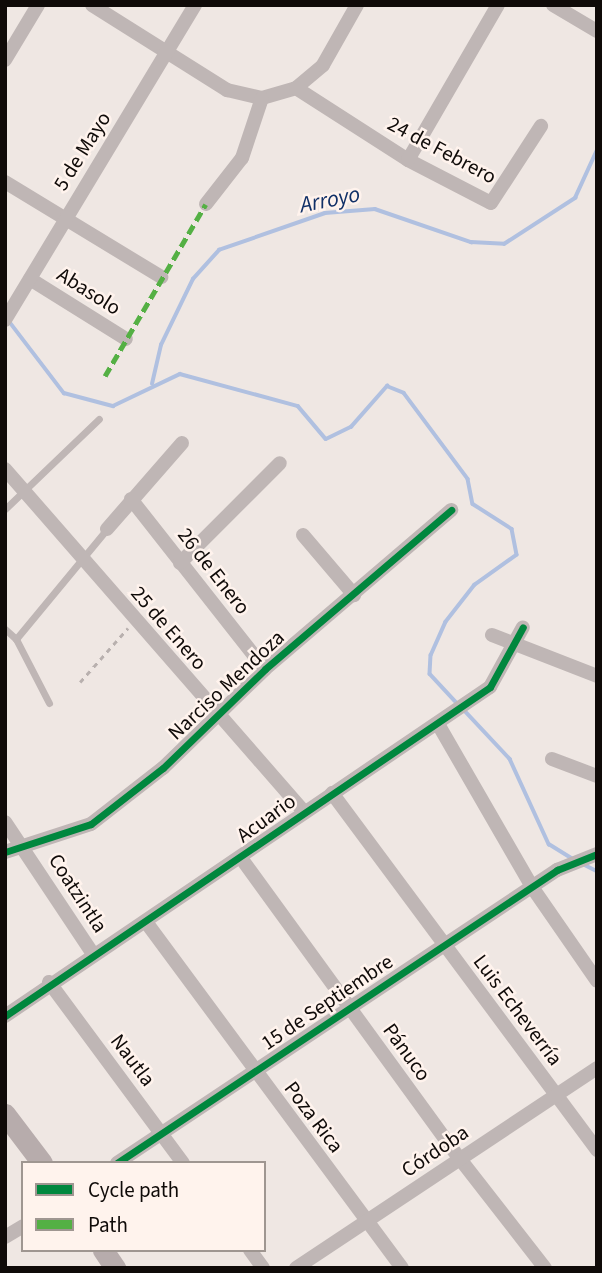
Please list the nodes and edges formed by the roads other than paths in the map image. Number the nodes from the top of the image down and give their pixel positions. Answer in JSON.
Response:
{"nodes":[{"id":1,"x":38,"y":5,"type":"edge"},
{"id":2,"x":92,"y":5,"type":"edge"},
{"id":3,"x":195,"y":5,"type":"edge"},
{"id":4,"x":357,"y":5,"type":"edge"},
{"id":5,"x":498,"y":5,"type":"edge"},
{"id":6,"x":553,"y":5,"type":"edge"},
{"id":7,"x":597,"y":31,"type":"edge"},
{"id":8,"x":167,"y":54,"type":"junction"},
{"id":9,"x":5,"y":60,"type":"edge"},
{"id":10,"x":296,"y":88,"type":"junction"},
{"id":11,"x":262,"y":98,"type":"junction"},
{"id":12,"x":541,"y":126,"type":"dead end"},
{"id":13,"x":408,"y":160,"type":"junction"},
{"id":14,"x":5,"y":182,"type":"edge"},
{"id":15,"x":206,"y":204,"type":"dead end"},
{"id":16,"x":65,"y":219,"type":"junction"},
{"id":17,"x":161,"y":277,"type":"dead end"},
{"id":18,"x":27,"y":285,"type":"junction"},
{"id":19,"x":5,"y":320,"type":"edge"},
{"id":20,"x":126,"y":338,"type":"dead end"},
{"id":21,"x":99,"y":419,"type":"dead end"},
{"id":22,"x":182,"y":443,"type":"dead end"},
{"id":23,"x":280,"y":463,"type":"dead end"},
{"id":24,"x":5,"y":469,"type":"edge"},
{"id":25,"x":25,"y":489,"type":"junction"},
{"id":26,"x":131,"y":499,"type":"junction"},
{"id":27,"x":5,"y":509,"type":"edge"},
{"id":28,"x":451,"y":510,"type":"dead end"},
{"id":29,"x":107,"y":529,"type":"joint"},
{"id":30,"x":303,"y":535,"type":"dead end"},
{"id":31,"x":80,"y":557,"type":"junction"},
{"id":32,"x":180,"y":563,"type":"junction"},
{"id":33,"x":354,"y":595,"type":"junction"},
{"id":34,"x":523,"y":627,"type":"dead end"},
{"id":35,"x":5,"y":629,"type":"edge"},
{"id":36,"x":492,"y":635,"type":"dead end"},
{"id":37,"x":16,"y":639,"type":"junction"},
{"id":38,"x":515,"y":644,"type":"junction"},
{"id":39,"x":265,"y":669,"type":"junction"},
{"id":40,"x":597,"y":676,"type":"edge"},
{"id":41,"x":49,"y":703,"type":"dead end"},
{"id":42,"x":217,"y":713,"type":"junction"},
{"id":43,"x":438,"y":724,"type":"junction"},
{"id":44,"x":552,"y":759,"type":"dead end"},
{"id":45,"x":597,"y":776,"type":"edge"},
{"id":46,"x":332,"y":793,"type":"junction"},
{"id":47,"x":304,"y":812,"type":"junction"},
{"id":48,"x":5,"y":822,"type":"edge"},
{"id":49,"x":23,"y":847,"type":"junction"},
{"id":50,"x":5,"y":852,"type":"edge"},
{"id":51,"x":597,"y":854,"type":"edge"},
{"id":52,"x":241,"y":858,"type":"junction"},
{"id":53,"x":532,"y":887,"type":"junction"},
{"id":54,"x":146,"y":922,"type":"junction"},
{"id":55,"x":443,"y":946,"type":"junction"},
{"id":56,"x":93,"y":954,"type":"junction"},
{"id":57,"x":597,"y":981,"type":"edge"},
{"id":58,"x":49,"y":982,"type":"junction"},
{"id":59,"x":349,"y":1009,"type":"junction"},
{"id":60,"x":5,"y":1016,"type":"edge"},
{"id":61,"x":597,"y":1068,"type":"edge"},
{"id":62,"x":254,"y":1072,"type":"junction"},
{"id":63,"x":556,"y":1095,"type":"junction"},
{"id":64,"x":5,"y":1114,"type":"edge"},
{"id":65,"x":161,"y":1133,"type":"junction"},
{"id":66,"x":597,"y":1150,"type":"edge"},
{"id":67,"x":460,"y":1159,"type":"junction"},
{"id":68,"x":40,"y":1161,"type":"edge"},
{"id":69,"x":120,"y":1161,"type":"edge"},
{"id":70,"x":182,"y":1161,"type":"edge"},
{"id":71,"x":366,"y":1222,"type":"junction"},
{"id":72,"x":21,"y":1227,"type":"edge"},
{"id":73,"x":5,"y":1237,"type":"edge"},
{"id":74,"x":104,"y":1252,"type":"edge"},
{"id":75,"x":251,"y":1252,"type":"edge"},
{"id":76,"x":115,"y":1268,"type":"edge"},
{"id":77,"x":263,"y":1268,"type":"edge"},
{"id":78,"x":296,"y":1268,"type":"edge"},
{"id":79,"x":402,"y":1268,"type":"edge"},
{"id":80,"x":545,"y":1268,"type":"edge"}],
"edges":[{"from":1,"to":9,"type":"street"},
{"from":2,"to":8,"type":"street"},
{"from":3,"to":8,"type":"street","name":"5 de Mayo"},
{"from":4,"to":10,"type":"street"},
{"from":5,"to":13,"type":"street"},
{"from":6,"to":7,"type":"street"},
{"from":8,"to":11,"type":"street"},
{"from":8,"to":16,"type":"street","name":"5 de Mayo"},
{"from":10,"to":11,"type":"street"},
{"from":10,"to":13,"type":"street","name":"24 de Febrero"},
{"from":11,"to":15,"type":"street"},
{"from":12,"to":13,"type":"street","name":"24 de Febrero"},
{"from":14,"to":16,"type":"street"},
{"from":16,"to":17,"type":"street"},
{"from":16,"to":18,"type":"street","name":"5 de Mayo"},
{"from":18,"to":19,"type":"street","name":"5 de Mayo"},
{"from":18,"to":20,"type":"street","name":"Abasolo"},
{"from":21,"to":25,"type":"lane"},
{"from":22,"to":26,"type":"street"},
{"from":23,"to":32,"type":"street"},
{"from":24,"to":25,"type":"street","name":"25 de Enero"},
{"from":25,"to":27,"type":"lane"},
{"from":25,"to":31,"type":"street","name":"25 de Enero"},
{"from":26,"to":29,"type":"street"},
{"from":26,"to":32,"type":"street","name":"26 de Enero"},
{"from":28,"to":33,"type":"street","name":"Narciso Mendoza"},
{"from":29,"to":31,"type":"lane"},
{"from":30,"to":33,"type":"street"},
{"from":31,"to":37,"type":"lane"},
{"from":31,"to":42,"type":"street","name":"25 de Enero"},
{"from":32,"to":39,"type":"street","name":"26 de Enero"},
{"from":33,"to":39,"type":"street","name":"Narciso Mendoza"},
{"from":34,"to":38,"type":"street","name":"Acuario"},
{"from":35,"to":37,"type":"lane"},
{"from":36,"to":38,"type":"street"},
{"from":37,"to":41,"type":"lane"},
{"from":38,"to":40,"type":"street"},
{"from":38,"to":43,"type":"street","name":"Acuario"},
{"from":39,"to":42,"type":"street","name":"Narciso Mendoza"},
{"from":42,"to":47,"type":"street","name":"25 de Enero"},
{"from":42,"to":49,"type":"street","name":"Narciso Mendoza"},
{"from":43,"to":46,"type":"street","name":"Acuario"},
{"from":43,"to":53,"type":"street"},
{"from":44,"to":45,"type":"street"},
{"from":46,"to":47,"type":"street","name":"Acuario"},
{"from":46,"to":55,"type":"street","name":"Luis Echeverría"},
{"from":47,"to":52,"type":"street","name":"Acuario"},
{"from":48,"to":49,"type":"street","name":"Coatzintla"},
{"from":49,"to":50,"type":"street","name":"Narciso Mendoza"},
{"from":49,"to":56,"type":"street","name":"Coatzintla"},
{"from":51,"to":53,"type":"street","name":"15 de Septiembre"},
{"from":52,"to":54,"type":"street","name":"Acuario"},
{"from":52,"to":59,"type":"street","name":"Pánuco"},
{"from":53,"to":55,"type":"street","name":"15 de Septiembre"},
{"from":53,"to":57,"type":"street"},
{"from":54,"to":56,"type":"street","name":"Acuario"},
{"from":54,"to":62,"type":"street","name":"Poza Rica"},
{"from":55,"to":59,"type":"street","name":"15 de Septiembre"},
{"from":55,"to":63,"type":"street","name":"Luis Echeverría"},
{"from":56,"to":58,"type":"street","name":"Acuario"},
{"from":58,"to":60,"type":"street","name":"Acuario"},
{"from":58,"to":65,"type":"street","name":"Nautla"},
{"from":59,"to":62,"type":"street","name":"15 de Septiembre"},
{"from":59,"to":67,"type":"street","name":"Pánuco"},
{"from":61,"to":63,"type":"street","name":"Córdoba"},
{"from":62,"to":65,"type":"street","name":"15 de Septiembre"},
{"from":62,"to":71,"type":"street","name":"Poza Rica"},
{"from":63,"to":66,"type":"street","name":"Luis Echeverría"},
{"from":63,"to":67,"type":"street","name":"Córdoba"},
{"from":64,"to":68,"type":"street"},
{"from":65,"to":69,"type":"street","name":"15 de Septiembre"},
{"from":65,"to":70,"type":"street","name":"Nautla"},
{"from":67,"to":71,"type":"street","name":"Córdoba"},
{"from":67,"to":80,"type":"street","name":"Pánuco"},
{"from":71,"to":78,"type":"street","name":"Córdoba"},
{"from":71,"to":79,"type":"street","name":"Poza Rica"},
{"from":72,"to":73,"type":"street"},
{"from":74,"to":76,"type":"street"},
{"from":75,"to":77,"type":"street"}]}
